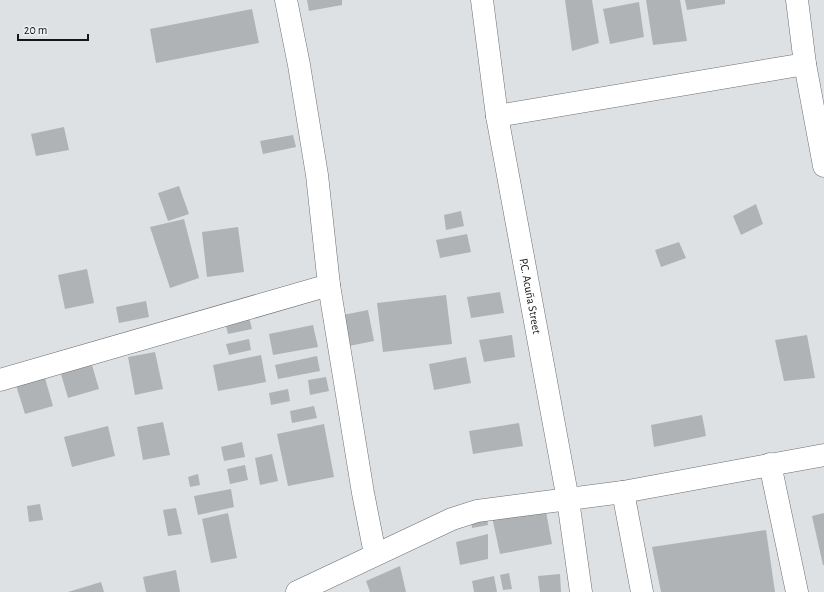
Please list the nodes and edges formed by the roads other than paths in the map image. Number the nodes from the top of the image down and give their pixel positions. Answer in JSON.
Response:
{"nodes":[{"id":1,"x":286,"y":0,"type":"edge"},
{"id":2,"x":482,"y":0,"type":"edge"},
{"id":3,"x":797,"y":0,"type":"edge"},
{"id":4,"x":805,"y":64,"type":"junction"},
{"id":5,"x":497,"y":116,"type":"junction"},
{"id":6,"x":824,"y":166,"type":"edge"},
{"id":7,"x":329,"y":285,"type":"junction"},
{"id":8,"x":0,"y":380,"type":"edge"},
{"id":9,"x":824,"y":455,"type":"edge"},
{"id":10,"x":770,"y":464,"type":"junction"},
{"id":11,"x":623,"y":492,"type":"junction"},
{"id":12,"x":568,"y":500,"type":"junction"},
{"id":13,"x":375,"y":554,"type":"junction"},
{"id":14,"x":297,"y":592,"type":"edge"},
{"id":15,"x":581,"y":592,"type":"edge"},
{"id":16,"x":642,"y":592,"type":"edge"},
{"id":17,"x":797,"y":592,"type":"edge"}],
"edges":[{"from":1,"to":7,"type":"street"},
{"from":2,"to":5,"type":"street","name":"P.C. Acuña Street"},
{"from":3,"to":4,"type":"street"},
{"from":4,"to":5,"type":"street"},
{"from":4,"to":6,"type":"street"},
{"from":5,"to":12,"type":"street","name":"P.C. Acuña Street"},
{"from":7,"to":8,"type":"street"},
{"from":7,"to":13,"type":"street"},
{"from":9,"to":10,"type":"street"},
{"from":10,"to":11,"type":"street"},
{"from":10,"to":17,"type":"street"},
{"from":11,"to":12,"type":"street"},
{"from":11,"to":16,"type":"street"},
{"from":12,"to":13,"type":"street"},
{"from":12,"to":15,"type":"street","name":"P.C. Acuña Street"},
{"from":13,"to":14,"type":"street"}]}
